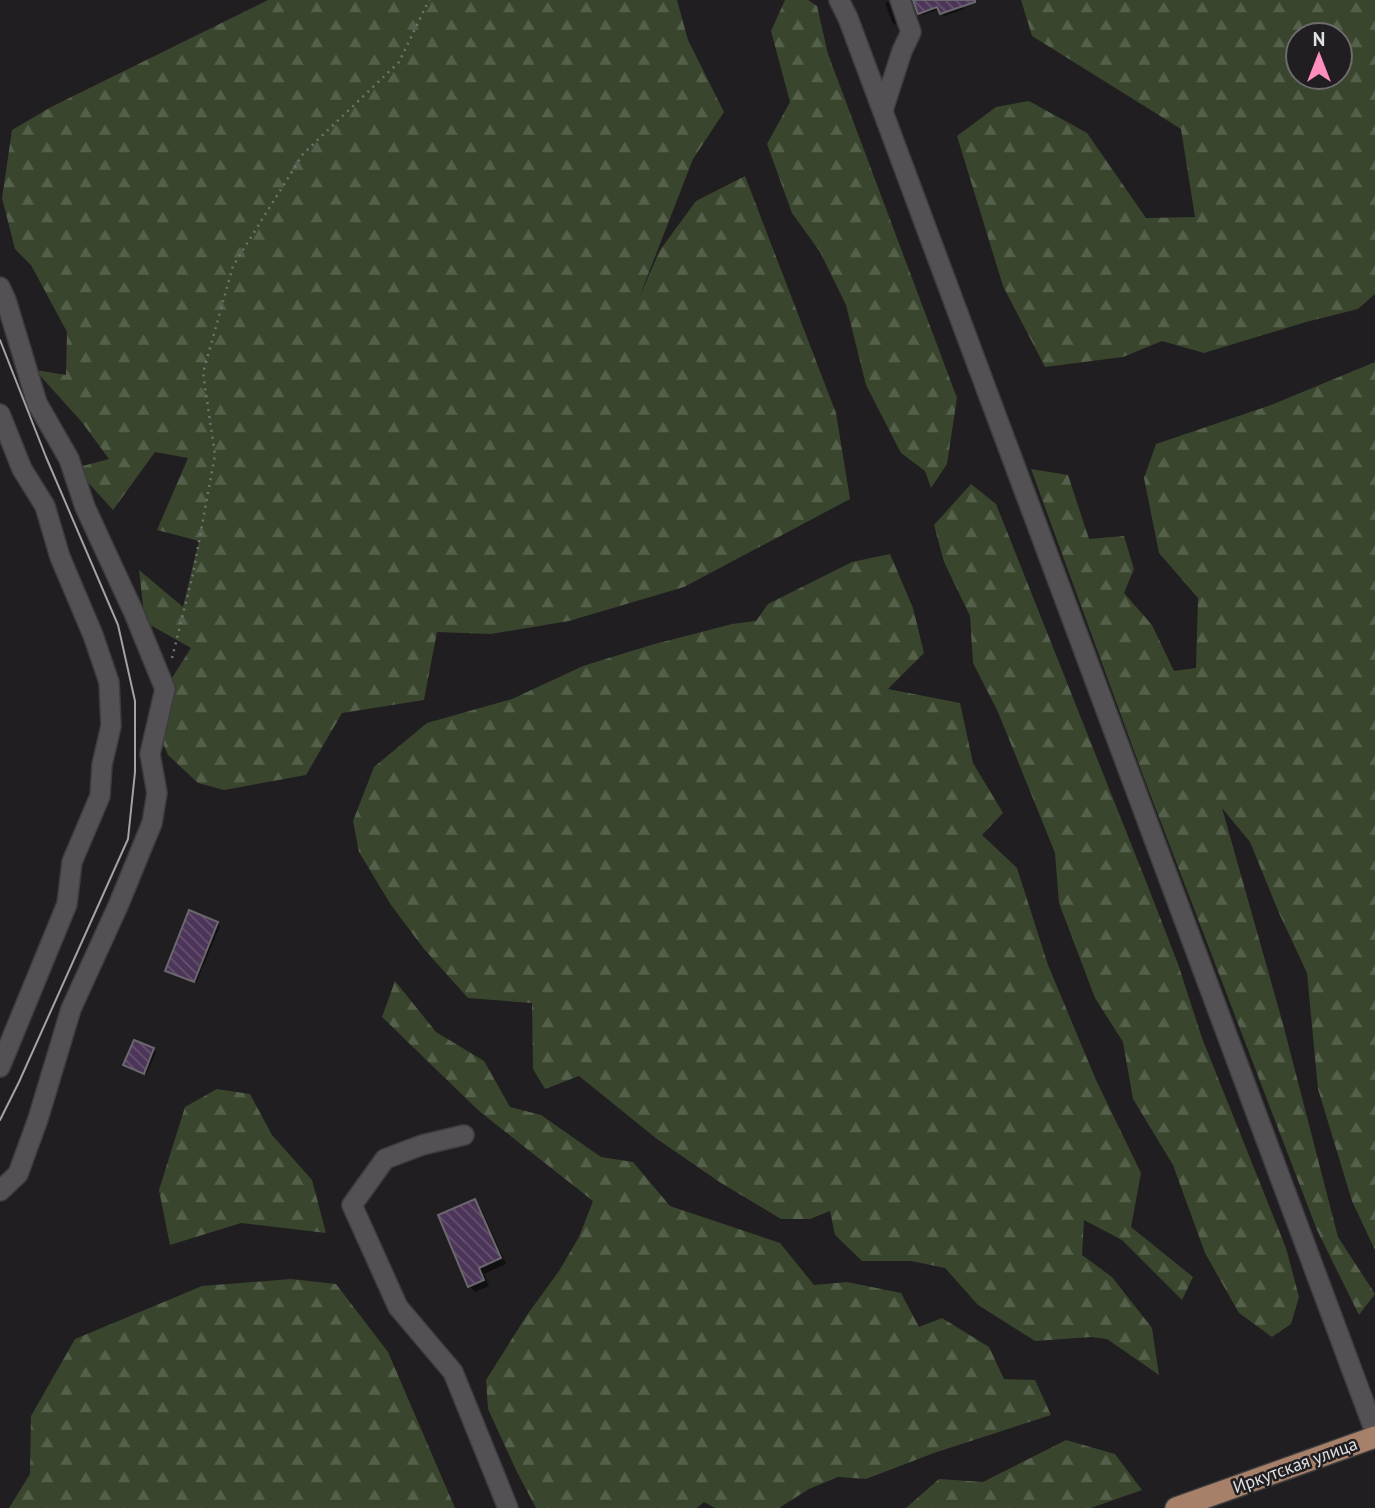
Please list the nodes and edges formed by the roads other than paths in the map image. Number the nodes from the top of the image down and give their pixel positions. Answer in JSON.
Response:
{"nodes":[{"id":1,"x":839,"y":0,"type":"edge"},
{"id":2,"x":900,"y":0,"type":"edge"},
{"id":3,"x":883,"y":110,"type":"junction"},
{"id":4,"x":0,"y":287,"type":"edge"},
{"id":5,"x":0,"y":414,"type":"edge"},
{"id":6,"x":0,"y":1067,"type":"edge"},
{"id":7,"x":464,"y":1135,"type":"dead end"},
{"id":8,"x":0,"y":1191,"type":"edge"},
{"id":9,"x":1375,"y":1434,"type":"edge"},
{"id":10,"x":508,"y":1508,"type":"edge"},
{"id":11,"x":1176,"y":1508,"type":"edge"}],
"edges":[{"from":1,"to":3,"type":"street"},
{"from":2,"to":3,"type":"street"},
{"from":3,"to":9,"type":"street"},
{"from":4,"to":8,"type":"street"},
{"from":5,"to":6,"type":"street"},
{"from":7,"to":10,"type":"street"},
{"from":9,"to":11,"type":"main road","name":"Иркутская улица"}]}
